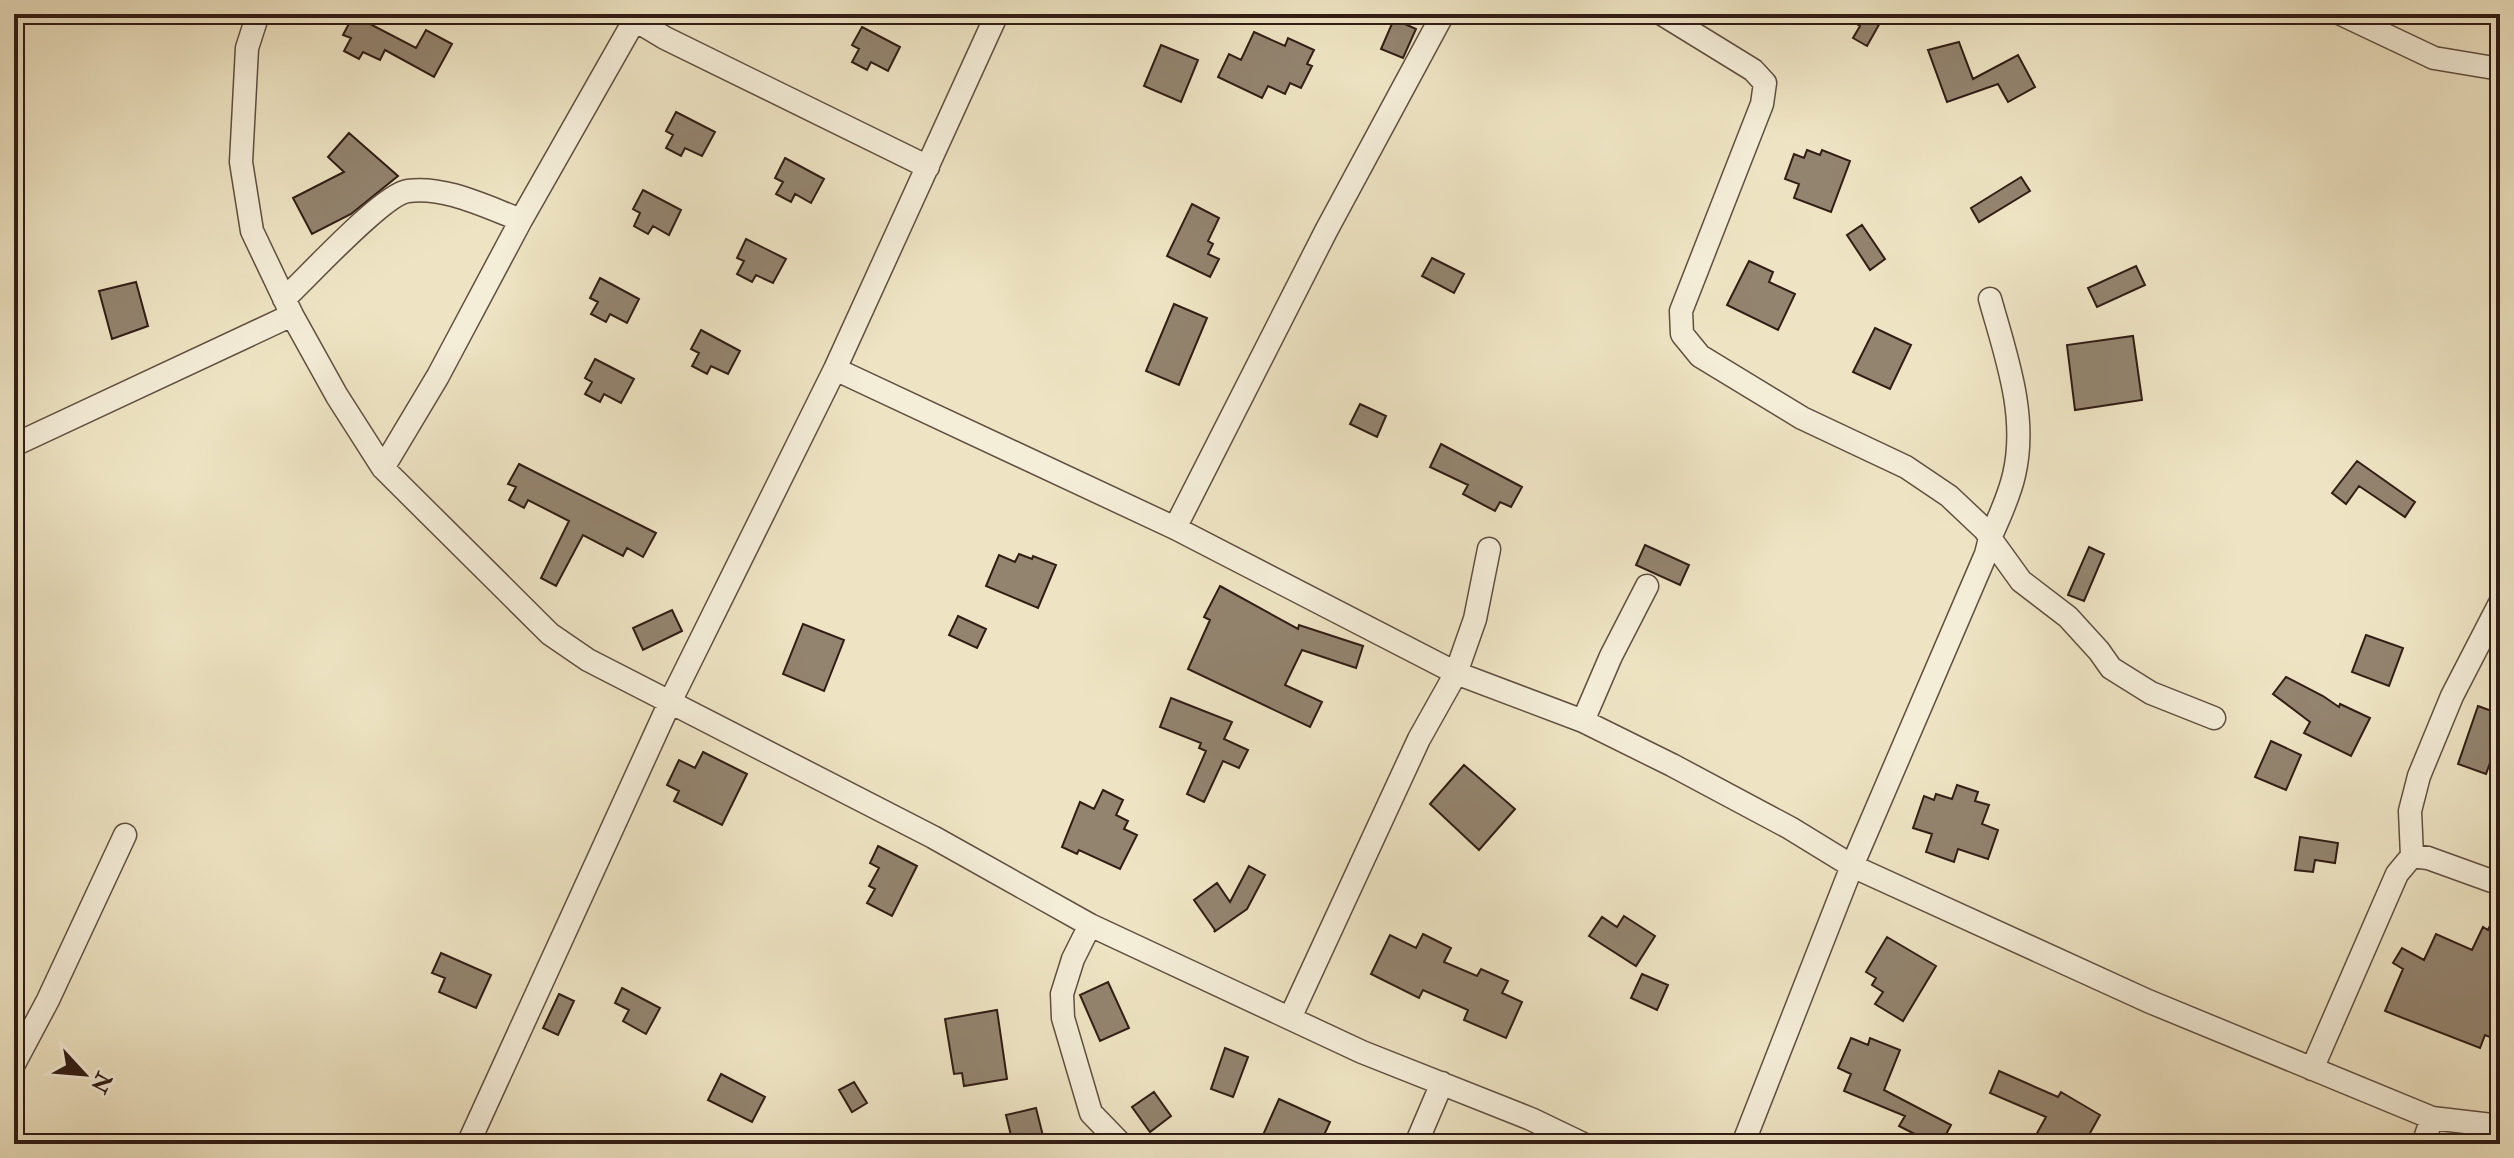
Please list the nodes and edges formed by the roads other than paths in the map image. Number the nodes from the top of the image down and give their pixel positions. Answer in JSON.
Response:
{"nodes":[{"id":1,"x":258,"y":14,"type":"edge"},
{"id":2,"x":997,"y":14,"type":"edge"},
{"id":3,"x":1443,"y":14,"type":"edge"},
{"id":4,"x":1662,"y":14,"type":"edge"},
{"id":5,"x":2341,"y":14,"type":"edge"},
{"id":6,"x":636,"y":17,"type":"edge"},
{"id":7,"x":2500,"y":69,"type":"edge"},
{"id":8,"x":928,"y":167,"type":"junction"},
{"id":9,"x":521,"y":220,"type":"junction"},
{"id":10,"x":1990,"y":299,"type":"dead end"},
{"id":11,"x":288,"y":307,"type":"junction"},
{"id":12,"x":835,"y":369,"type":"junction"},
{"id":13,"x":14,"y":445,"type":"edge"},
{"id":14,"x":383,"y":468,"type":"junction"},
{"id":15,"x":1175,"y":528,"type":"junction"},
{"id":16,"x":1990,"y":538,"type":"junction"},
{"id":17,"x":1489,"y":549,"type":"dead end"},
{"id":18,"x":1647,"y":586,"type":"dead end"},
{"id":19,"x":2500,"y":603,"type":"edge"},
{"id":20,"x":1456,"y":673,"type":"junction"},
{"id":21,"x":670,"y":702,"type":"junction"},
{"id":22,"x":2214,"y":718,"type":"dead end"},
{"id":23,"x":1583,"y":721,"type":"junction"},
{"id":24,"x":125,"y":835,"type":"dead end"},
{"id":25,"x":2412,"y":856,"type":"junction"},
{"id":26,"x":1852,"y":866,"type":"junction"},
{"id":27,"x":2500,"y":884,"type":"edge"},
{"id":28,"x":1090,"y":925,"type":"junction"},
{"id":29,"x":1290,"y":1018,"type":"junction"},
{"id":30,"x":14,"y":1064,"type":"edge"},
{"id":31,"x":2312,"y":1069,"type":"junction"},
{"id":32,"x":1442,"y":1083,"type":"junction"},
{"id":33,"x":2432,"y":1118,"type":"junction"},
{"id":34,"x":2500,"y":1126,"type":"edge"},
{"id":35,"x":468,"y":1144,"type":"edge"},
{"id":36,"x":1121,"y":1144,"type":"edge"},
{"id":37,"x":1416,"y":1144,"type":"edge"},
{"id":38,"x":1583,"y":1144,"type":"edge"},
{"id":39,"x":1743,"y":1144,"type":"edge"},
{"id":40,"x":2423,"y":1144,"type":"edge"}],
"edges":[{"from":1,"to":11,"type":"street"},
{"from":2,"to":8,"type":"street"},
{"from":3,"to":15,"type":"street"},
{"from":4,"to":16,"type":"street"},
{"from":5,"to":7,"type":"street"},
{"from":6,"to":8,"type":"street"},
{"from":6,"to":9,"type":"street"},
{"from":8,"to":12,"type":"street"},
{"from":9,"to":11,"type":"street"},
{"from":9,"to":14,"type":"street"},
{"from":10,"to":16,"type":"street"},
{"from":11,"to":13,"type":"street"},
{"from":11,"to":14,"type":"street"},
{"from":12,"to":15,"type":"street"},
{"from":12,"to":21,"type":"street"},
{"from":14,"to":21,"type":"street"},
{"from":15,"to":20,"type":"street"},
{"from":16,"to":22,"type":"street"},
{"from":16,"to":26,"type":"street"},
{"from":17,"to":20,"type":"street"},
{"from":18,"to":23,"type":"street"},
{"from":19,"to":25,"type":"street"},
{"from":20,"to":23,"type":"street"},
{"from":20,"to":29,"type":"street"},
{"from":21,"to":28,"type":"street"},
{"from":21,"to":35,"type":"street"},
{"from":23,"to":26,"type":"street"},
{"from":24,"to":30,"type":"street"},
{"from":25,"to":27,"type":"street"},
{"from":25,"to":31,"type":"street"},
{"from":26,"to":31,"type":"street"},
{"from":26,"to":39,"type":"street"},
{"from":28,"to":29,"type":"street"},
{"from":28,"to":36,"type":"street"},
{"from":29,"to":32,"type":"street"},
{"from":31,"to":33,"type":"street"},
{"from":32,"to":37,"type":"street"},
{"from":32,"to":38,"type":"street"},
{"from":33,"to":34,"type":"street"},
{"from":33,"to":40,"type":"street"}]}
